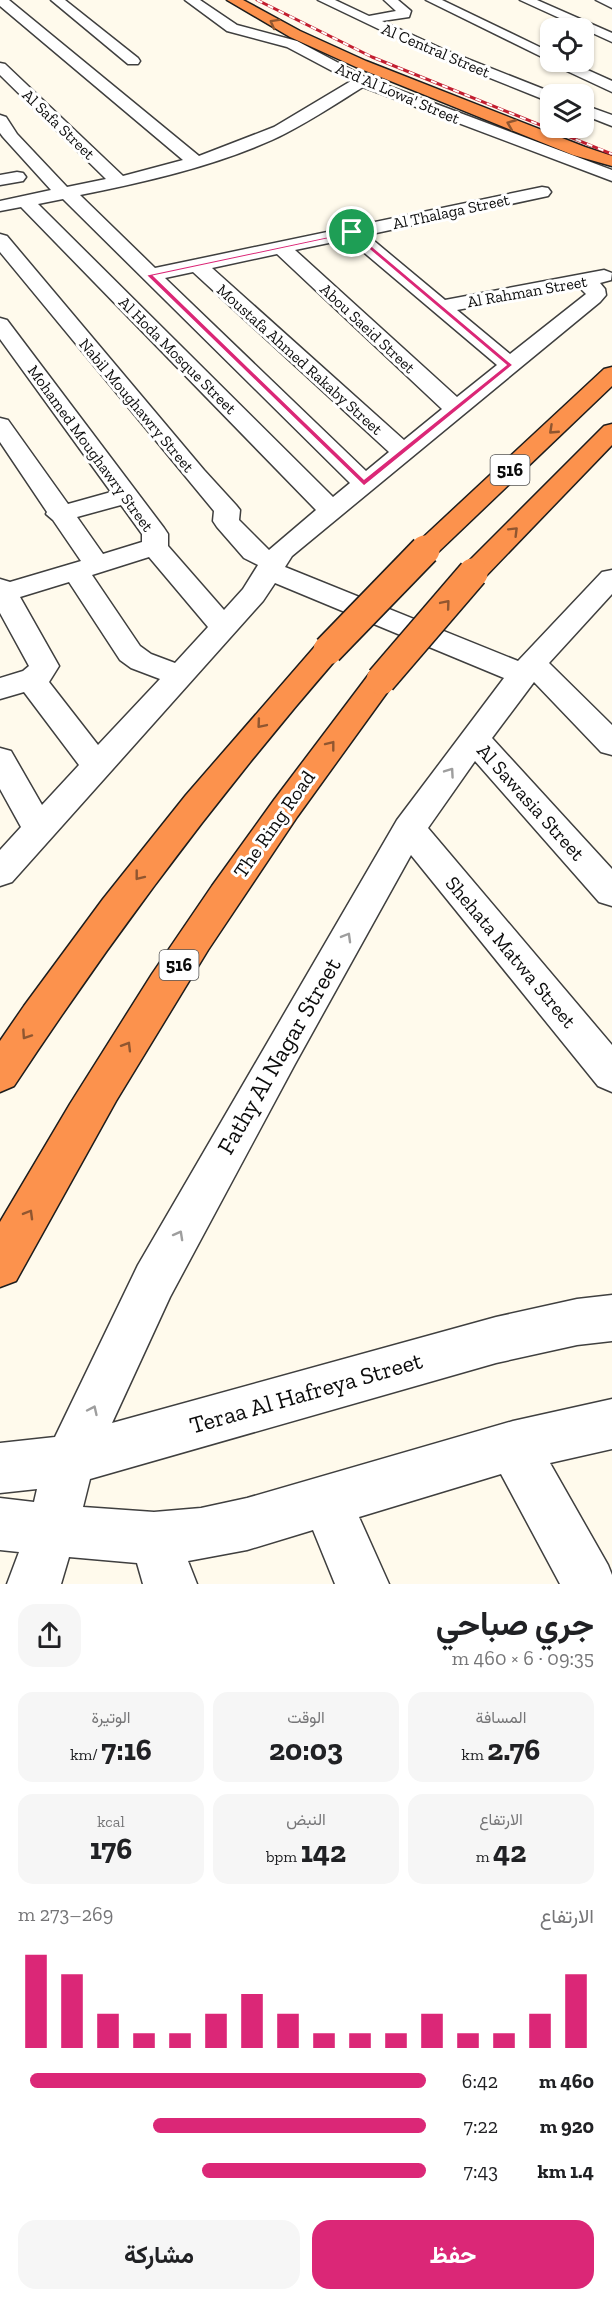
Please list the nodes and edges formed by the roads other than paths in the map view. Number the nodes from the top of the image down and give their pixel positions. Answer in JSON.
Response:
{"nodes":[{"id":1,"x":1,"y":0,"type":"edge"},
{"id":2,"x":57,"y":0,"type":"edge"},
{"id":3,"x":191,"y":0,"type":"edge"},
{"id":4,"x":233,"y":0,"type":"edge"},
{"id":5,"x":324,"y":0,"type":"edge"},
{"id":6,"x":390,"y":0,"type":"edge"},
{"id":7,"x":432,"y":0,"type":"edge"},
{"id":8,"x":526,"y":0,"type":"edge"},
{"id":9,"x":602,"y":0,"type":"edge"},
{"id":10,"x":587,"y":4,"type":"dead end"},
{"id":11,"x":612,"y":4,"type":"edge"},
{"id":12,"x":612,"y":18,"type":"edge"},
{"id":13,"x":366,"y":20,"type":"junction"},
{"id":14,"x":423,"y":27,"type":"dead end"},
{"id":15,"x":447,"y":27,"type":"dead end"},
{"id":16,"x":64,"y":31,"type":"dead end"},
{"id":17,"x":391,"y":32,"type":"junction"},
{"id":18,"x":43,"y":34,"type":"junction"},
{"id":19,"x":612,"y":38,"type":"edge"},
{"id":20,"x":411,"y":40,"type":"junction"},
{"id":21,"x":462,"y":49,"type":"dead end"},
{"id":22,"x":540,"y":52,"type":"edge"},
{"id":23,"x":440,"y":53,"type":"junction"},
{"id":24,"x":342,"y":56,"type":"junction"},
{"id":25,"x":322,"y":60,"type":"junction"},
{"id":26,"x":133,"y":61,"type":"dead end"},
{"id":27,"x":0,"y":68,"type":"edge"},
{"id":28,"x":580,"y":72,"type":"edge"},
{"id":29,"x":362,"y":81,"type":"junction"},
{"id":30,"x":612,"y":87,"type":"edge"},
{"id":31,"x":540,"y":94,"type":"edge"},
{"id":32,"x":594,"y":114,"type":"edge"},
{"id":33,"x":0,"y":120,"type":"edge"},
{"id":34,"x":612,"y":121,"type":"edge"},
{"id":35,"x":159,"y":154,"type":"dead end"},
{"id":36,"x":612,"y":160,"type":"edge"},
{"id":37,"x":196,"y":162,"type":"junction"},
{"id":38,"x":176,"y":168,"type":"junction"},
{"id":39,"x":612,"y":176,"type":"edge"},
{"id":40,"x":118,"y":182,"type":"junction"},
{"id":41,"x":542,"y":192,"type":"dead end"},
{"id":42,"x":64,"y":193,"type":"junction"},
{"id":43,"x":25,"y":201,"type":"junction"},
{"id":44,"x":0,"y":206,"type":"edge"},
{"id":45,"x":352,"y":232,"type":"junction"},
{"id":46,"x":0,"y":240,"type":"edge"},
{"id":47,"x":281,"y":247,"type":"junction"},
{"id":48,"x":197,"y":265,"type":"junction"},
{"id":49,"x":612,"y":274,"type":"edge"},
{"id":50,"x":149,"y":275,"type":"junction"},
{"id":51,"x":584,"y":281,"type":"junction"},
{"id":52,"x":441,"y":307,"type":"junction"},
{"id":53,"x":0,"y":324,"type":"edge"},
{"id":54,"x":510,"y":365,"type":"junction"},
{"id":55,"x":604,"y":382,"type":"edge"},
{"id":56,"x":456,"y":409,"type":"junction"},
{"id":57,"x":0,"y":425,"type":"edge"},
{"id":58,"x":612,"y":431,"type":"edge"},
{"id":59,"x":403,"y":452,"type":"junction"},
{"id":60,"x":364,"y":483,"type":"junction"},
{"id":61,"x":134,"y":505,"type":"junction"},
{"id":62,"x":331,"y":510,"type":"junction"},
{"id":63,"x":66,"y":524,"type":"junction"},
{"id":64,"x":155,"y":547,"type":"junction"},
{"id":65,"x":271,"y":566,"type":"junction"},
{"id":66,"x":86,"y":568,"type":"junction"},
{"id":67,"x":612,"y":578,"type":"edge"},
{"id":68,"x":2,"y":590,"type":"edge"},
{"id":69,"x":223,"y":627,"type":"junction"},
{"id":70,"x":528,"y":669,"type":"junction"},
{"id":71,"x":179,"y":675,"type":"junction"},
{"id":72,"x":34,"y":678,"type":"junction"},
{"id":73,"x":0,"y":689,"type":"edge"},
{"id":74,"x":474,"y":739,"type":"junction"},
{"id":75,"x":612,"y":744,"type":"edge"},
{"id":76,"x":0,"y":759,"type":"edge"},
{"id":77,"x":96,"y":765,"type":"junction"},
{"id":78,"x":39,"y":829,"type":"junction"},
{"id":79,"x":409,"y":829,"type":"junction"},
{"id":80,"x":0,"y":873,"type":"edge"},
{"id":81,"x":612,"y":892,"type":"edge"},
{"id":82,"x":0,"y":1074,"type":"edge"},
{"id":83,"x":612,"y":1074,"type":"edge"},
{"id":84,"x":0,"y":1265,"type":"edge"},
{"id":85,"x":612,"y":1318,"type":"edge"},
{"id":86,"x":612,"y":1424,"type":"edge"},
{"id":87,"x":513,"y":1446,"type":"junction"},
{"id":88,"x":70,"y":1460,"type":"junction"},
{"id":89,"x":0,"y":1468,"type":"edge"},
{"id":90,"x":326,"y":1501,"type":"junction"},
{"id":91,"x":0,"y":1524,"type":"edge"},
{"id":92,"x":52,"y":1530,"type":"junction"},
{"id":93,"x":162,"y":1561,"type":"edge"},
{"id":94,"x":34,"y":1584,"type":"edge"},
{"id":95,"x":362,"y":1584,"type":"edge"},
{"id":96,"x":589,"y":1584,"type":"edge"}],
"edges":[{"from":1,"to":18,"type":"street"},
{"from":2,"to":26,"type":"street"},
{"from":3,"to":25,"type":"street","name":"Ard Al Lowa' Street"},
{"from":24,"to":4,"type":"highway","one_way":true},
{"from":5,"to":13,"type":"street","name":"Al Central Street"},
{"from":6,"to":13,"type":"street"},
{"from":7,"to":22,"type":"street"},
{"from":8,"to":19,"type":"street"},
{"from":9,"to":11,"type":"street"},
{"from":10,"to":12,"type":"street"},
{"from":13,"to":17,"type":"street","name":"Al Central Street"},
{"from":14,"to":17,"type":"street"},
{"from":15,"to":20,"type":"street"},
{"from":16,"to":18,"type":"street"},
{"from":17,"to":20,"type":"street","name":"Al Central Street"},
{"from":18,"to":37,"type":"street"},
{"from":20,"to":23,"type":"street","name":"Al Central Street"},
{"from":21,"to":23,"type":"street"},
{"from":23,"to":31,"type":"street","name":"Al Central Street"},
{"from":24,"to":25,"type":"street"},
{"from":36,"to":24,"type":"highway","one_way":true},
{"from":25,"to":29,"type":"street","name":"Ard Al Lowa' Street"},
{"from":27,"to":40,"type":"street","name":"Al Safa Street"},
{"from":28,"to":30,"type":"street"},
{"from":29,"to":37,"type":"street"},
{"from":29,"to":39,"type":"street","name":"Ard Al Lowa' Street"},
{"from":32,"to":34,"type":"street"},
{"from":33,"to":42,"type":"street"},
{"from":35,"to":38,"type":"street"},
{"from":37,"to":38,"type":"street"},
{"from":38,"to":40,"type":"street"},
{"from":40,"to":42,"type":"street"},
{"from":41,"to":45,"type":"street","name":"Al Thalaga Street"},
{"from":42,"to":43,"type":"street"},
{"from":42,"to":50,"type":"street"},
{"from":43,"to":44,"type":"street"},
{"from":43,"to":62,"type":"street","name":"Al Hoda Mosque Street"},
{"from":45,"to":47,"type":"street","name":"Al Thalaga Street"},
{"from":45,"to":52,"type":"street"},
{"from":46,"to":65,"type":"street","name":"Nabil Moughawry Street"},
{"from":47,"to":48,"type":"street","name":"Al Thalaga Street"},
{"from":47,"to":56,"type":"street","name":"Abou Saeid Street"},
{"from":48,"to":50,"type":"street","name":"Al Thalaga Street"},
{"from":48,"to":59,"type":"street","name":"Moustafa Ahmed Rakaby Street"},
{"from":49,"to":51,"type":"street","name":"Al Rahman Street"},
{"from":50,"to":60,"type":"street"},
{"from":51,"to":52,"type":"street","name":"Al Rahman Street"},
{"from":51,"to":54,"type":"street"},
{"from":52,"to":54,"type":"street"},
{"from":53,"to":61,"type":"street","name":"Mohamed Moughawry Street"},
{"from":54,"to":56,"type":"street"},
{"from":55,"to":82,"type":"highway","number":"516","one_way":true,"bridge":true},
{"from":56,"to":59,"type":"street"},
{"from":57,"to":63,"type":"street"},
{"from":84,"to":58,"type":"highway","name":"The Ring Road","number":"516","one_way":true,"bridge":true},
{"from":59,"to":60,"type":"street"},
{"from":60,"to":62,"type":"street"},
{"from":61,"to":63,"type":"street"},
{"from":61,"to":64,"type":"street","name":"Mohamed Moughawry Street"},
{"from":62,"to":65,"type":"street"},
{"from":63,"to":66,"type":"street"},
{"from":64,"to":66,"type":"street"},
{"from":64,"to":69,"type":"street","name":"Mohamed Moughawry Street"},
{"from":65,"to":69,"type":"street"},
{"from":65,"to":70,"type":"street","name":"Nabil Moughawry Street"},
{"from":66,"to":68,"type":"street"},
{"from":66,"to":71,"type":"street"},
{"from":67,"to":70,"type":"street","name":"Fathy Al Nagar Street"},
{"from":68,"to":72,"type":"street"},
{"from":69,"to":71,"type":"street"},
{"from":70,"to":74,"type":"street","name":"Fathy Al Nagar Street"},
{"from":70,"to":75,"type":"street"},
{"from":71,"to":77,"type":"street"},
{"from":72,"to":73,"type":"street"},
{"from":72,"to":77,"type":"street"},
{"from":79,"to":74,"type":"street","name":"Fathy Al Nagar Street","one_way":true},
{"from":74,"to":81,"type":"street","name":"Al Sawasia Street"},
{"from":76,"to":78,"type":"street"},
{"from":77,"to":78,"type":"street"},
{"from":78,"to":80,"type":"street"},
{"from":79,"to":83,"type":"street","name":"Shehata Matwa Street"},
{"from":88,"to":79,"type":"street","name":"Fathy Al Nagar Street","one_way":true},
{"from":85,"to":88,"type":"street","name":"Teraa Al Hafreya Street"},
{"from":86,"to":87,"type":"street"},
{"from":87,"to":90,"type":"street"},
{"from":87,"to":96,"type":"street"},
{"from":88,"to":89,"type":"street","name":"Teraa Al Hafreya Street"},
{"from":88,"to":92,"type":"street","name":"Fathy Al Nagar Street"},
{"from":90,"to":93,"type":"street"},
{"from":90,"to":95,"type":"street"},
{"from":91,"to":92,"type":"street"},
{"from":92,"to":93,"type":"street"},
{"from":92,"to":94,"type":"street","name":"Fathy Al Nagar Street"}]}
